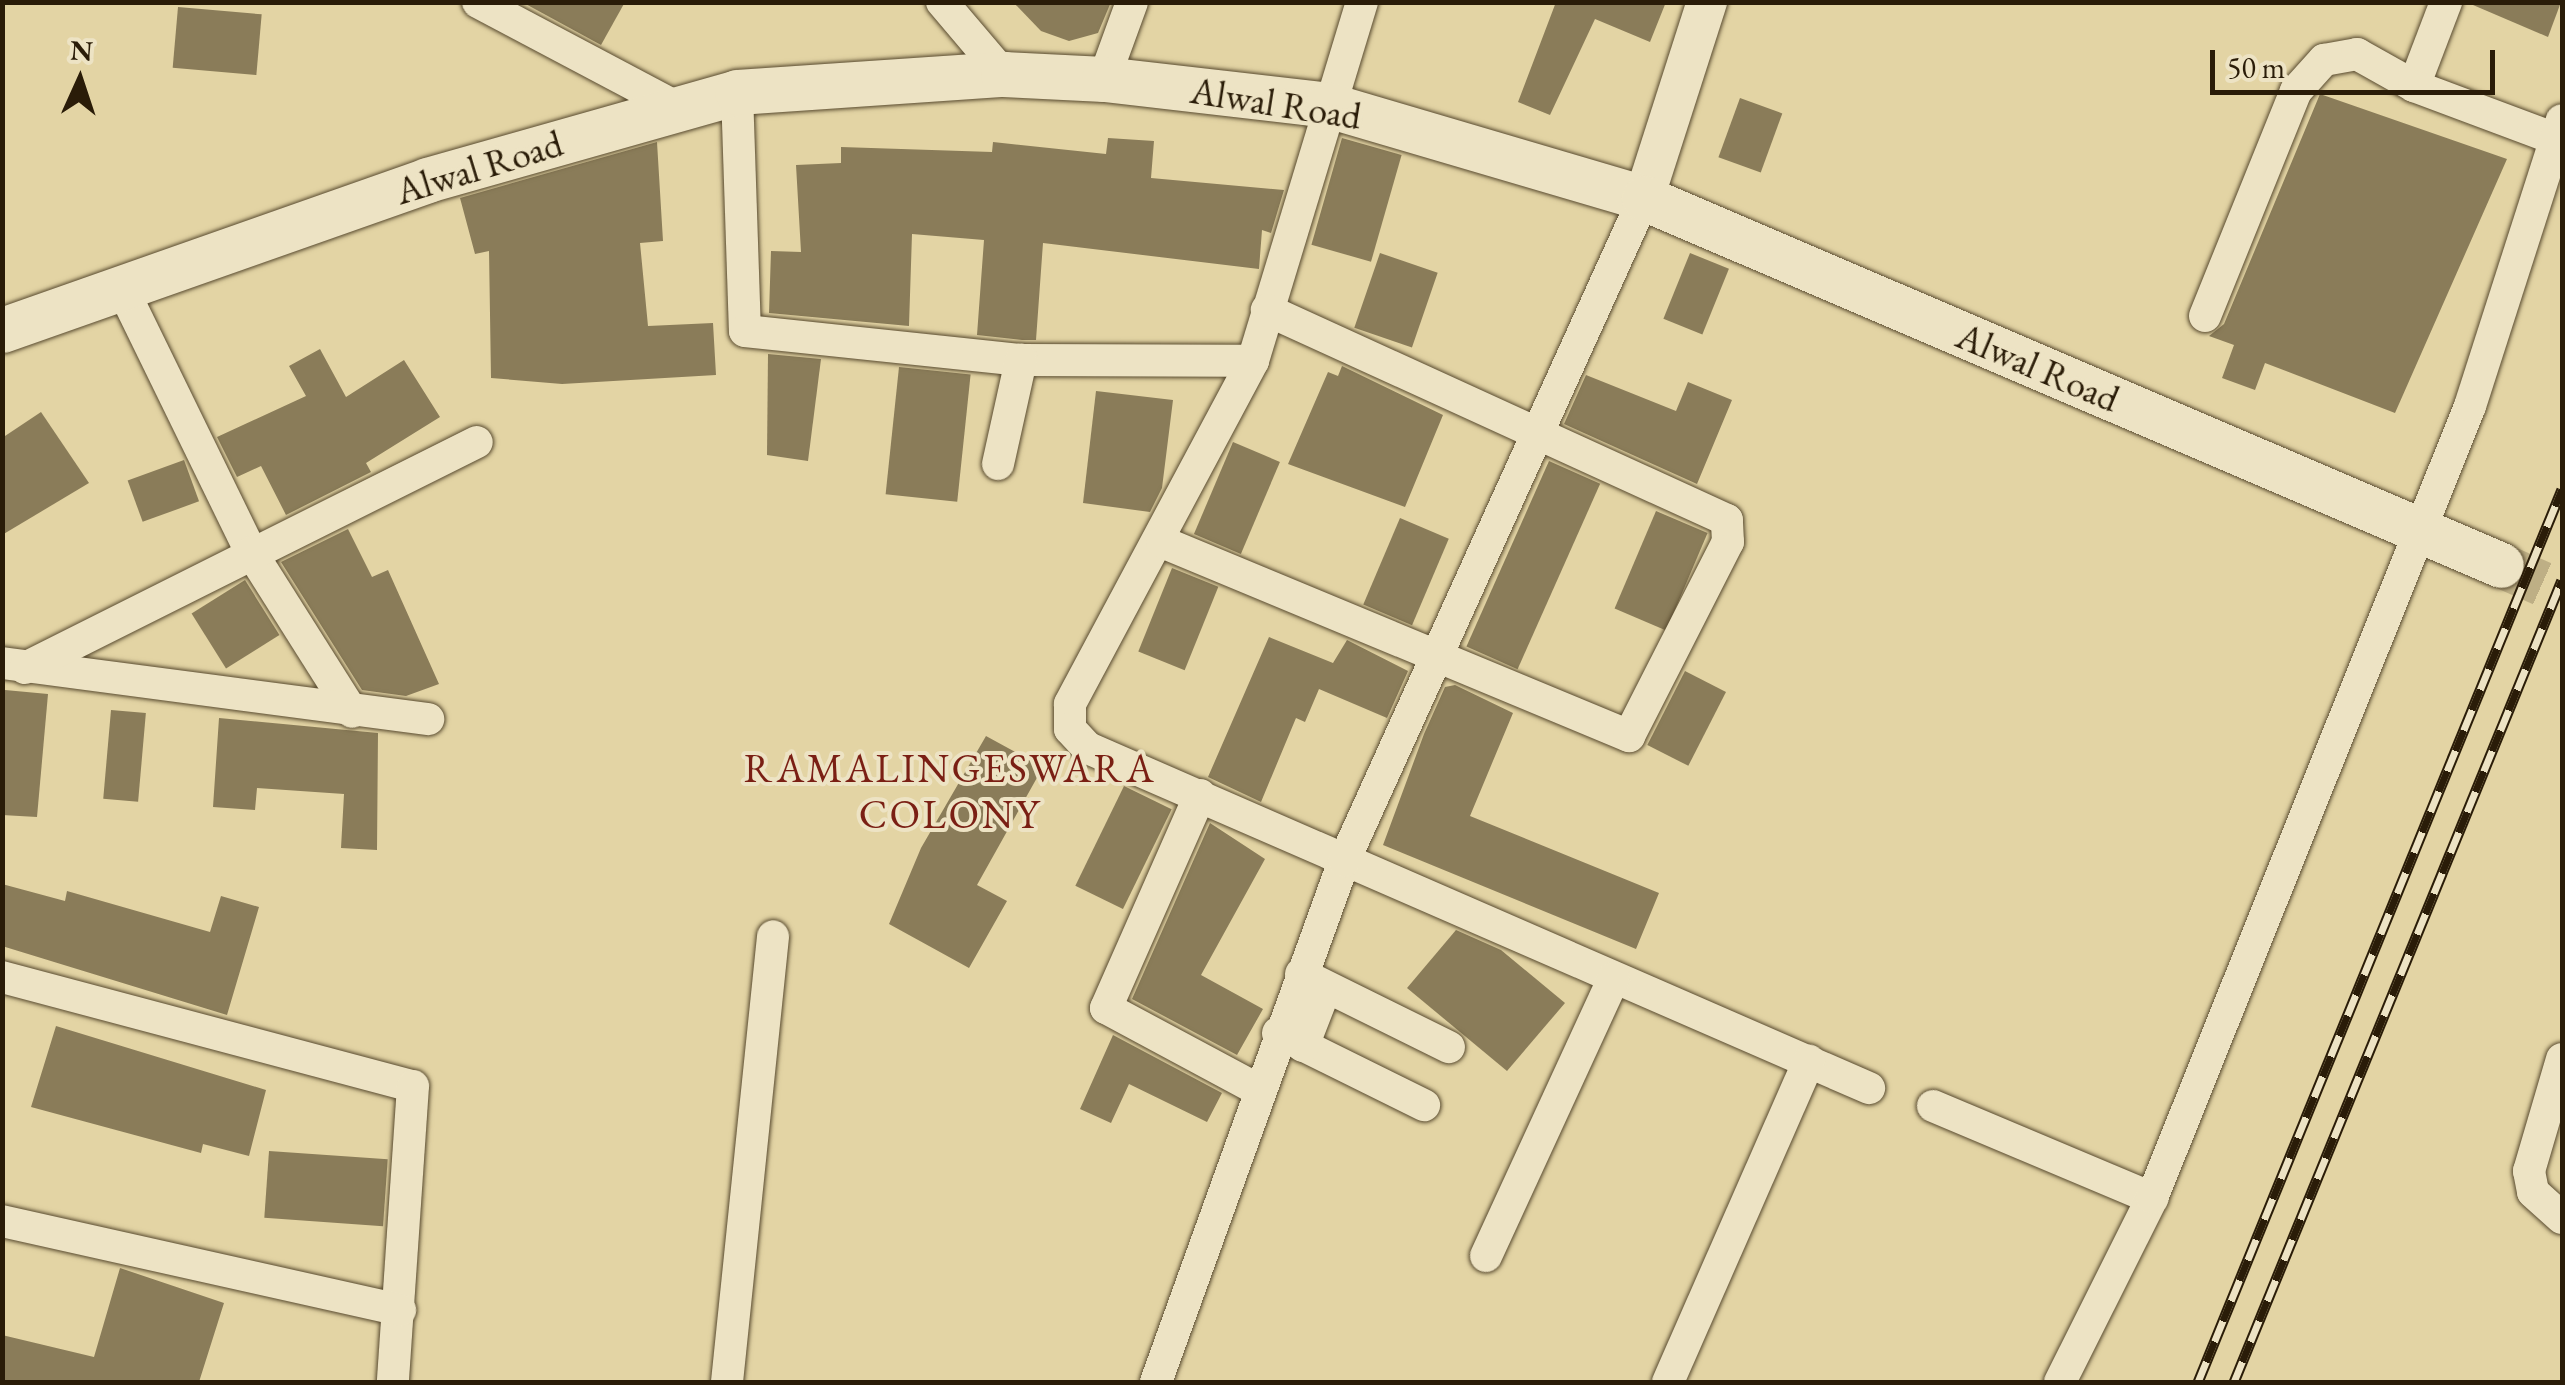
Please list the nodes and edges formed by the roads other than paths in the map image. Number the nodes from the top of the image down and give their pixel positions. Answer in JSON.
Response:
{"nodes":[{"id":1,"x":478,"y":2,"type":"edge"},
{"id":2,"x":942,"y":2,"type":"edge"},
{"id":3,"x":1132,"y":2,"type":"edge"},
{"id":4,"x":1362,"y":2,"type":"edge"},
{"id":5,"x":1707,"y":2,"type":"edge"},
{"id":6,"x":2446,"y":2,"type":"edge"},
{"id":7,"x":1003,"y":74,"type":"junction"},
{"id":8,"x":1104,"y":79,"type":"junction"},
{"id":9,"x":2414,"y":86,"type":"junction"},
{"id":10,"x":737,"y":92,"type":"junction"},
{"id":11,"x":1328,"y":105,"type":"junction"},
{"id":12,"x":676,"y":107,"type":"junction"},
{"id":13,"x":2559,"y":130,"type":"edge"},
{"id":14,"x":1644,"y":198,"type":"junction"},
{"id":15,"x":125,"y":294,"type":"junction"},
{"id":16,"x":1267,"y":310,"type":"junction"},
{"id":17,"x":2205,"y":316,"type":"dead end"},
{"id":18,"x":2,"y":330,"type":"edge"},
{"id":19,"x":1020,"y":360,"type":"junction"},
{"id":20,"x":1253,"y":360,"type":"junction"},
{"id":21,"x":1536,"y":428,"type":"junction"},
{"id":22,"x":476,"y":442,"type":"dead end"},
{"id":23,"x":998,"y":464,"type":"dead end"},
{"id":24,"x":2415,"y":530,"type":"junction"},
{"id":25,"x":1162,"y":542,"type":"junction"},
{"id":26,"x":252,"y":552,"type":"junction"},
{"id":27,"x":2502,"y":565,"type":"tunnel mouth"},
{"id":28,"x":1438,"y":658,"type":"junction"},
{"id":29,"x":14,"y":665,"type":"edge"},
{"id":30,"x":352,"y":712,"type":"junction"},
{"id":31,"x":428,"y":719,"type":"dead end"},
{"id":32,"x":1200,"y":795,"type":"junction"},
{"id":33,"x":1344,"y":861,"type":"junction"},
{"id":34,"x":774,"y":936,"type":"dead end"},
{"id":35,"x":2,"y":978,"type":"edge"},
{"id":36,"x":1614,"y":978,"type":"junction"},
{"id":37,"x":1314,"y":980,"type":"junction"},
{"id":38,"x":1291,"y":1040,"type":"junction"},
{"id":39,"x":1449,"y":1047,"type":"dead end"},
{"id":40,"x":2562,"y":1059,"type":"edge"},
{"id":41,"x":1810,"y":1061,"type":"junction"},
{"id":42,"x":1869,"y":1088,"type":"dead end"},
{"id":43,"x":1257,"y":1089,"type":"junction"},
{"id":44,"x":1424,"y":1104,"type":"dead end"},
{"id":45,"x":1933,"y":1106,"type":"dead end"},
{"id":46,"x":2152,"y":1198,"type":"junction"},
{"id":47,"x":2562,"y":1218,"type":"edge"},
{"id":48,"x":2,"y":1221,"type":"edge"},
{"id":49,"x":1486,"y":1256,"type":"dead end"},
{"id":50,"x":400,"y":1310,"type":"junction"},
{"id":51,"x":393,"y":1382,"type":"edge"},
{"id":52,"x":727,"y":1382,"type":"edge"},
{"id":53,"x":1156,"y":1382,"type":"edge"},
{"id":54,"x":1668,"y":1382,"type":"edge"},
{"id":55,"x":2060,"y":1382,"type":"edge"}],
"edges":[{"from":1,"to":12,"type":"street"},
{"from":2,"to":7,"type":"street"},
{"from":3,"to":8,"type":"street"},
{"from":4,"to":11,"type":"street"},
{"from":5,"to":14,"type":"street"},
{"from":6,"to":9,"type":"street"},
{"from":7,"to":8,"type":"main road","name":"Alwal Road"},
{"from":7,"to":10,"type":"main road","name":"Alwal Road"},
{"from":8,"to":11,"type":"main road","name":"Alwal Road"},
{"from":9,"to":13,"type":"street"},
{"from":9,"to":17,"type":"street"},
{"from":10,"to":12,"type":"main road","name":"Alwal Road"},
{"from":10,"to":19,"type":"street"},
{"from":11,"to":14,"type":"main road","name":"Alwal Road"},
{"from":11,"to":16,"type":"street"},
{"from":12,"to":15,"type":"main road","name":"Alwal Road"},
{"from":13,"to":24,"type":"street"},
{"from":14,"to":21,"type":"street"},
{"from":14,"to":24,"type":"main road","name":"Alwal Road"},
{"from":15,"to":18,"type":"main road","name":"Alwal Road"},
{"from":15,"to":26,"type":"street"},
{"from":16,"to":20,"type":"street"},
{"from":16,"to":21,"type":"street"},
{"from":19,"to":20,"type":"street"},
{"from":19,"to":23,"type":"street"},
{"from":20,"to":25,"type":"street"},
{"from":21,"to":28,"type":"street"},
{"from":21,"to":28,"type":"street"},
{"from":22,"to":26,"type":"street"},
{"from":24,"to":27,"type":"main road","name":"Alwal Road"},
{"from":24,"to":46,"type":"street"},
{"from":25,"to":28,"type":"street"},
{"from":25,"to":32,"type":"street"},
{"from":26,"to":29,"type":"street"},
{"from":26,"to":30,"type":"street"},
{"from":28,"to":33,"type":"street"},
{"from":29,"to":30,"type":"street"},
{"from":30,"to":31,"type":"street"},
{"from":32,"to":33,"type":"street"},
{"from":32,"to":43,"type":"street"},
{"from":33,"to":36,"type":"street"},
{"from":33,"to":37,"type":"street"},
{"from":34,"to":52,"type":"street"},
{"from":35,"to":50,"type":"street"},
{"from":36,"to":41,"type":"street"},
{"from":36,"to":49,"type":"street"},
{"from":37,"to":38,"type":"street"},
{"from":37,"to":39,"type":"street"},
{"from":38,"to":43,"type":"street"},
{"from":38,"to":44,"type":"street"},
{"from":40,"to":47,"type":"street"},
{"from":41,"to":42,"type":"street"},
{"from":41,"to":54,"type":"street"},
{"from":43,"to":53,"type":"street"},
{"from":45,"to":46,"type":"street"},
{"from":46,"to":55,"type":"street"},
{"from":48,"to":50,"type":"street"},
{"from":50,"to":51,"type":"street"}]}
